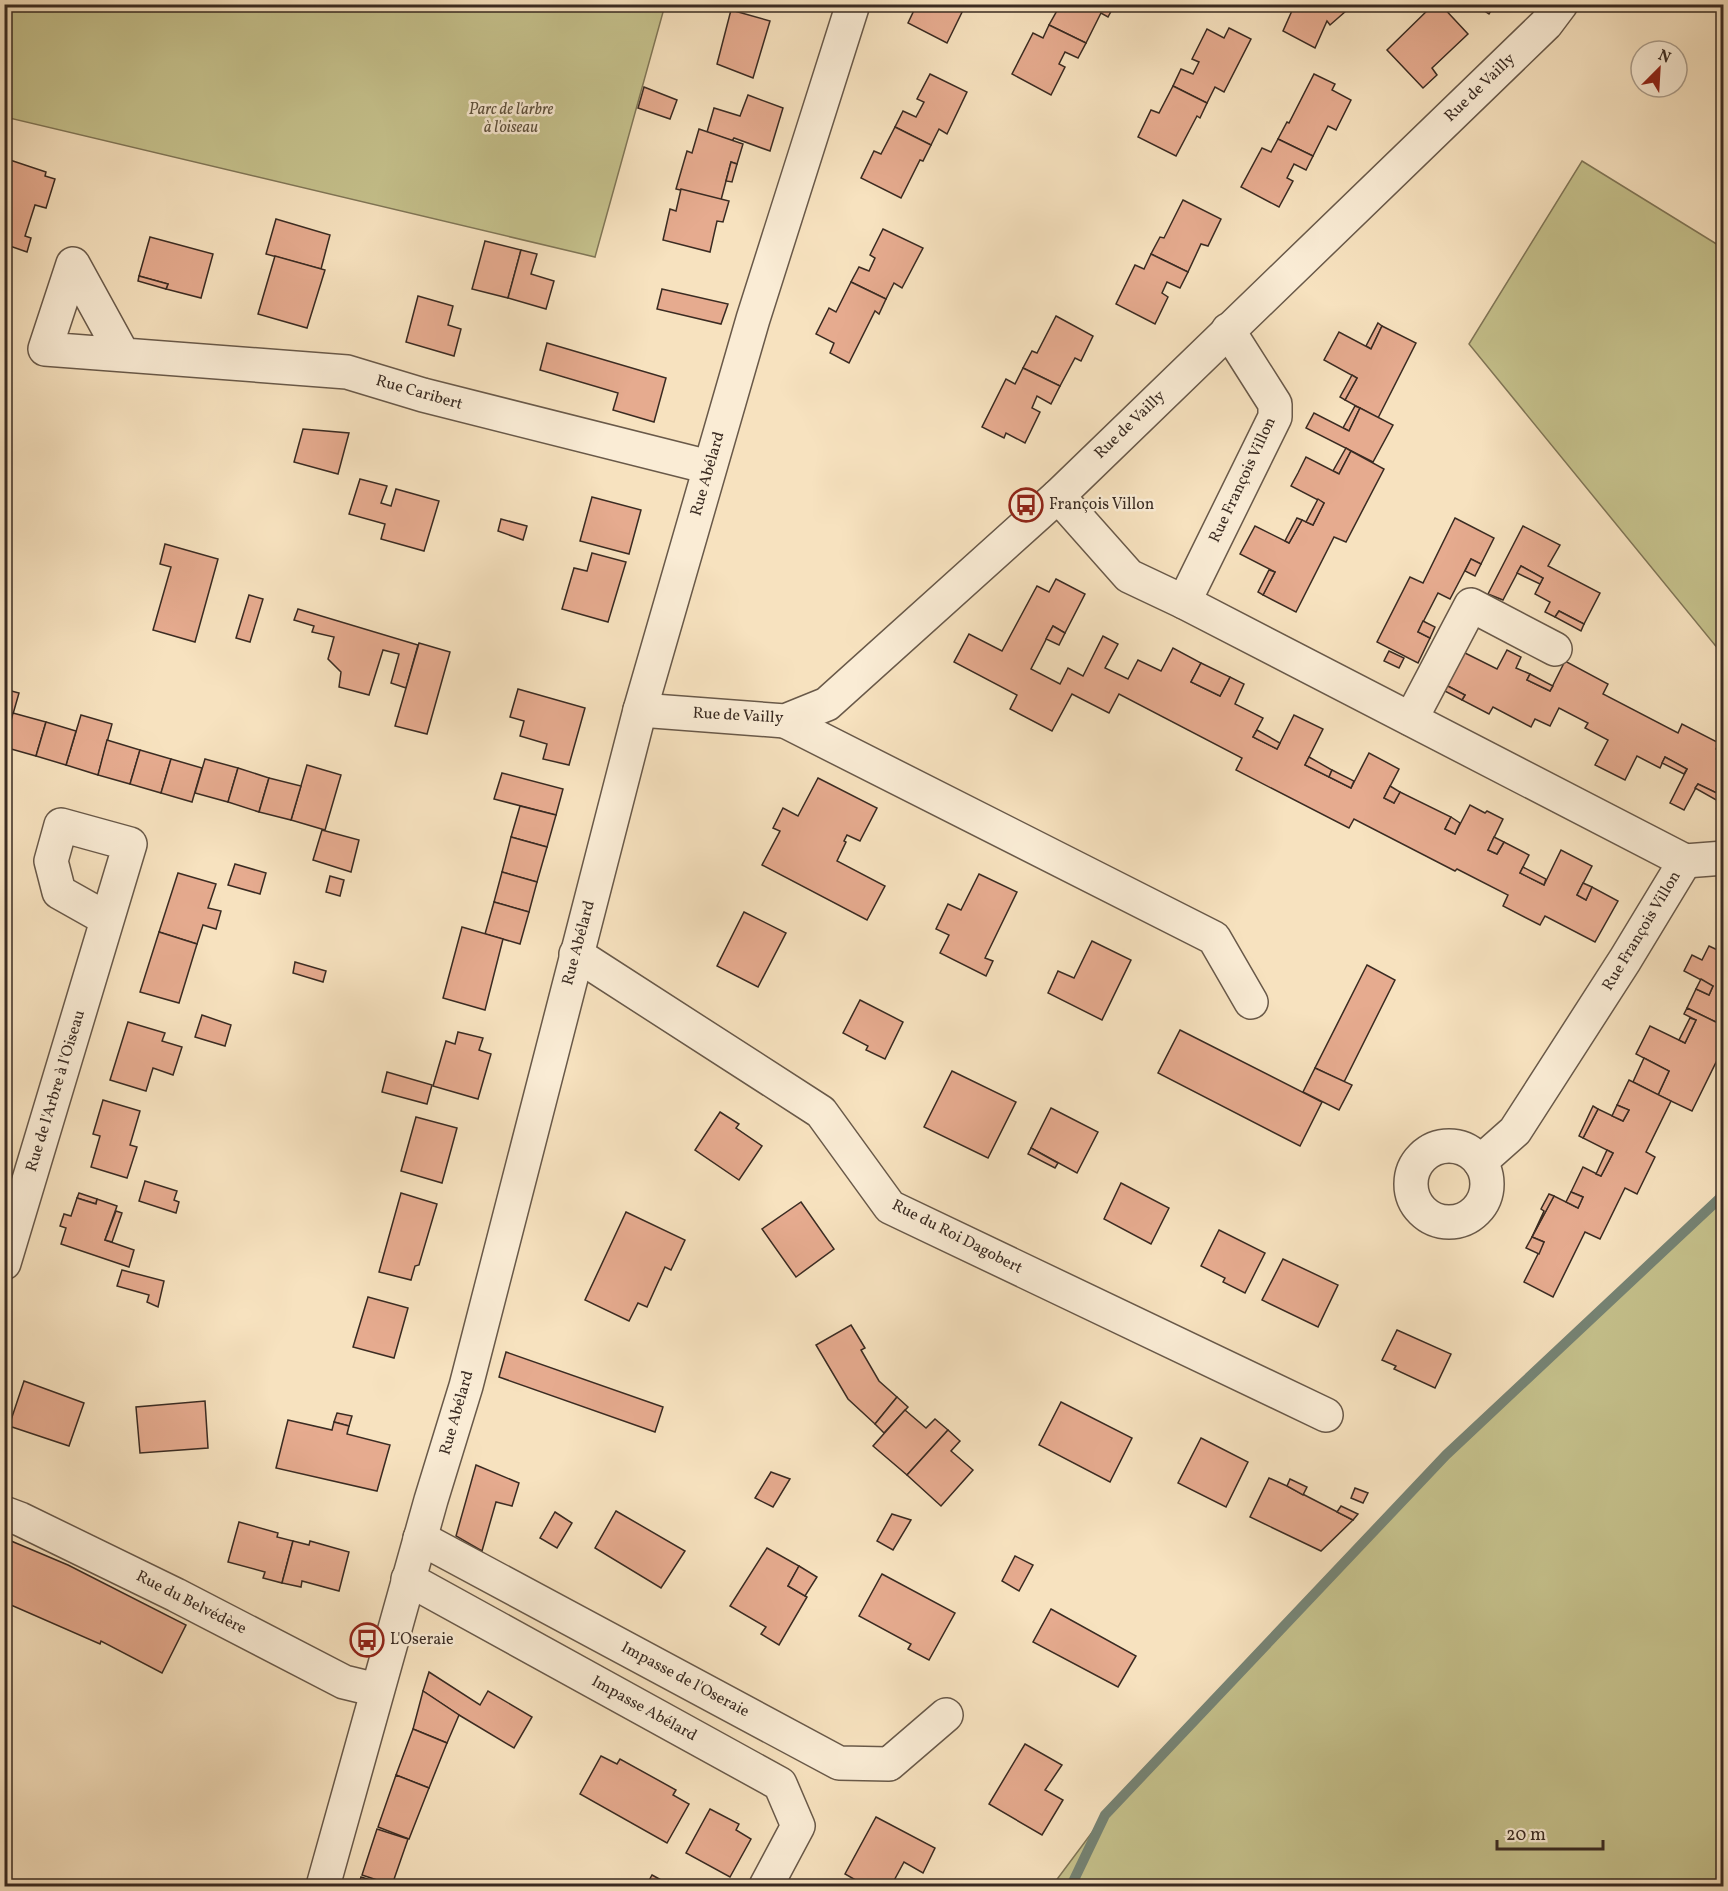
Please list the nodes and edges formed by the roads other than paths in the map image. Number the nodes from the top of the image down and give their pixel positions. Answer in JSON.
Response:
{"nodes":[{"id":1,"x":853,"y":4,"type":"edge"},
{"id":2,"x":1561,"y":4,"type":"edge"},
{"id":3,"x":1228,"y":330,"type":"junction"},
{"id":4,"x":123,"y":355,"type":"dead end"},
{"id":5,"x":709,"y":467,"type":"junction"},
{"id":6,"x":1058,"y":496,"type":"junction"},
{"id":7,"x":1185,"y":602,"type":"junction"},
{"id":8,"x":1555,"y":649,"type":"dead end"},
{"id":9,"x":640,"y":710,"type":"junction"},
{"id":10,"x":1411,"y":718,"type":"junction"},
{"id":11,"x":785,"y":721,"type":"junction"},
{"id":12,"x":1724,"y":858,"type":"edge"},
{"id":13,"x":1685,"y":861,"type":"junction"},
{"id":14,"x":107,"y":919,"type":"dead end"},
{"id":15,"x":576,"y":954,"type":"junction"},
{"id":16,"x":1251,"y":1002,"type":"dead end"},
{"id":17,"x":1480,"y":1162,"type":"dead end"},
{"id":18,"x":4,"y":1263,"type":"edge"},
{"id":19,"x":1326,"y":1415,"type":"dead end"},
{"id":20,"x":4,"y":1513,"type":"edge"},
{"id":21,"x":420,"y":1538,"type":"junction"},
{"id":22,"x":408,"y":1579,"type":"junction"},
{"id":23,"x":377,"y":1690,"type":"junction"},
{"id":24,"x":946,"y":1715,"type":"dead end"},
{"id":25,"x":323,"y":1887,"type":"edge"},
{"id":26,"x":766,"y":1887,"type":"edge"}],
"edges":[{"from":1,"to":5,"type":"street","name":"Rue Abélard"},
{"from":2,"to":3,"type":"street","name":"Rue de Vailly"},
{"from":3,"to":6,"type":"street","name":"Rue de Vailly"},
{"from":3,"to":7,"type":"street","name":"Rue François Villon"},
{"from":4,"to":5,"type":"street","name":"Rue Caribert"},
{"from":5,"to":9,"type":"street","name":"Rue Abélard"},
{"from":6,"to":7,"type":"street","name":"Rue François Villon"},
{"from":6,"to":11,"type":"street","name":"Rue de Vailly"},
{"from":7,"to":10,"type":"street","name":"Rue François Villon"},
{"from":8,"to":10,"type":"street"},
{"from":9,"to":11,"type":"street","name":"Rue de Vailly"},
{"from":9,"to":15,"type":"street","name":"Rue Abélard"},
{"from":10,"to":13,"type":"street","name":"Rue François Villon"},
{"from":11,"to":16,"type":"street"},
{"from":12,"to":13,"type":"street"},
{"from":13,"to":17,"type":"street","name":"Rue François Villon"},
{"from":14,"to":18,"type":"street","name":"Rue de l'Arbre à l'Oiseau"},
{"from":15,"to":19,"type":"street","name":"Rue du Roi Dagobert"},
{"from":15,"to":21,"type":"street","name":"Rue Abélard"},
{"from":20,"to":23,"type":"street","name":"Rue du Belvédère"},
{"from":21,"to":22,"type":"street","name":"Rue Abélard"},
{"from":21,"to":24,"type":"street","name":"Impasse de l'Oseraie"},
{"from":22,"to":23,"type":"street","name":"Rue Abélard"},
{"from":22,"to":26,"type":"street","name":"Impasse Abélard"},
{"from":23,"to":25,"type":"street","name":"Rue Abélard"}]}
